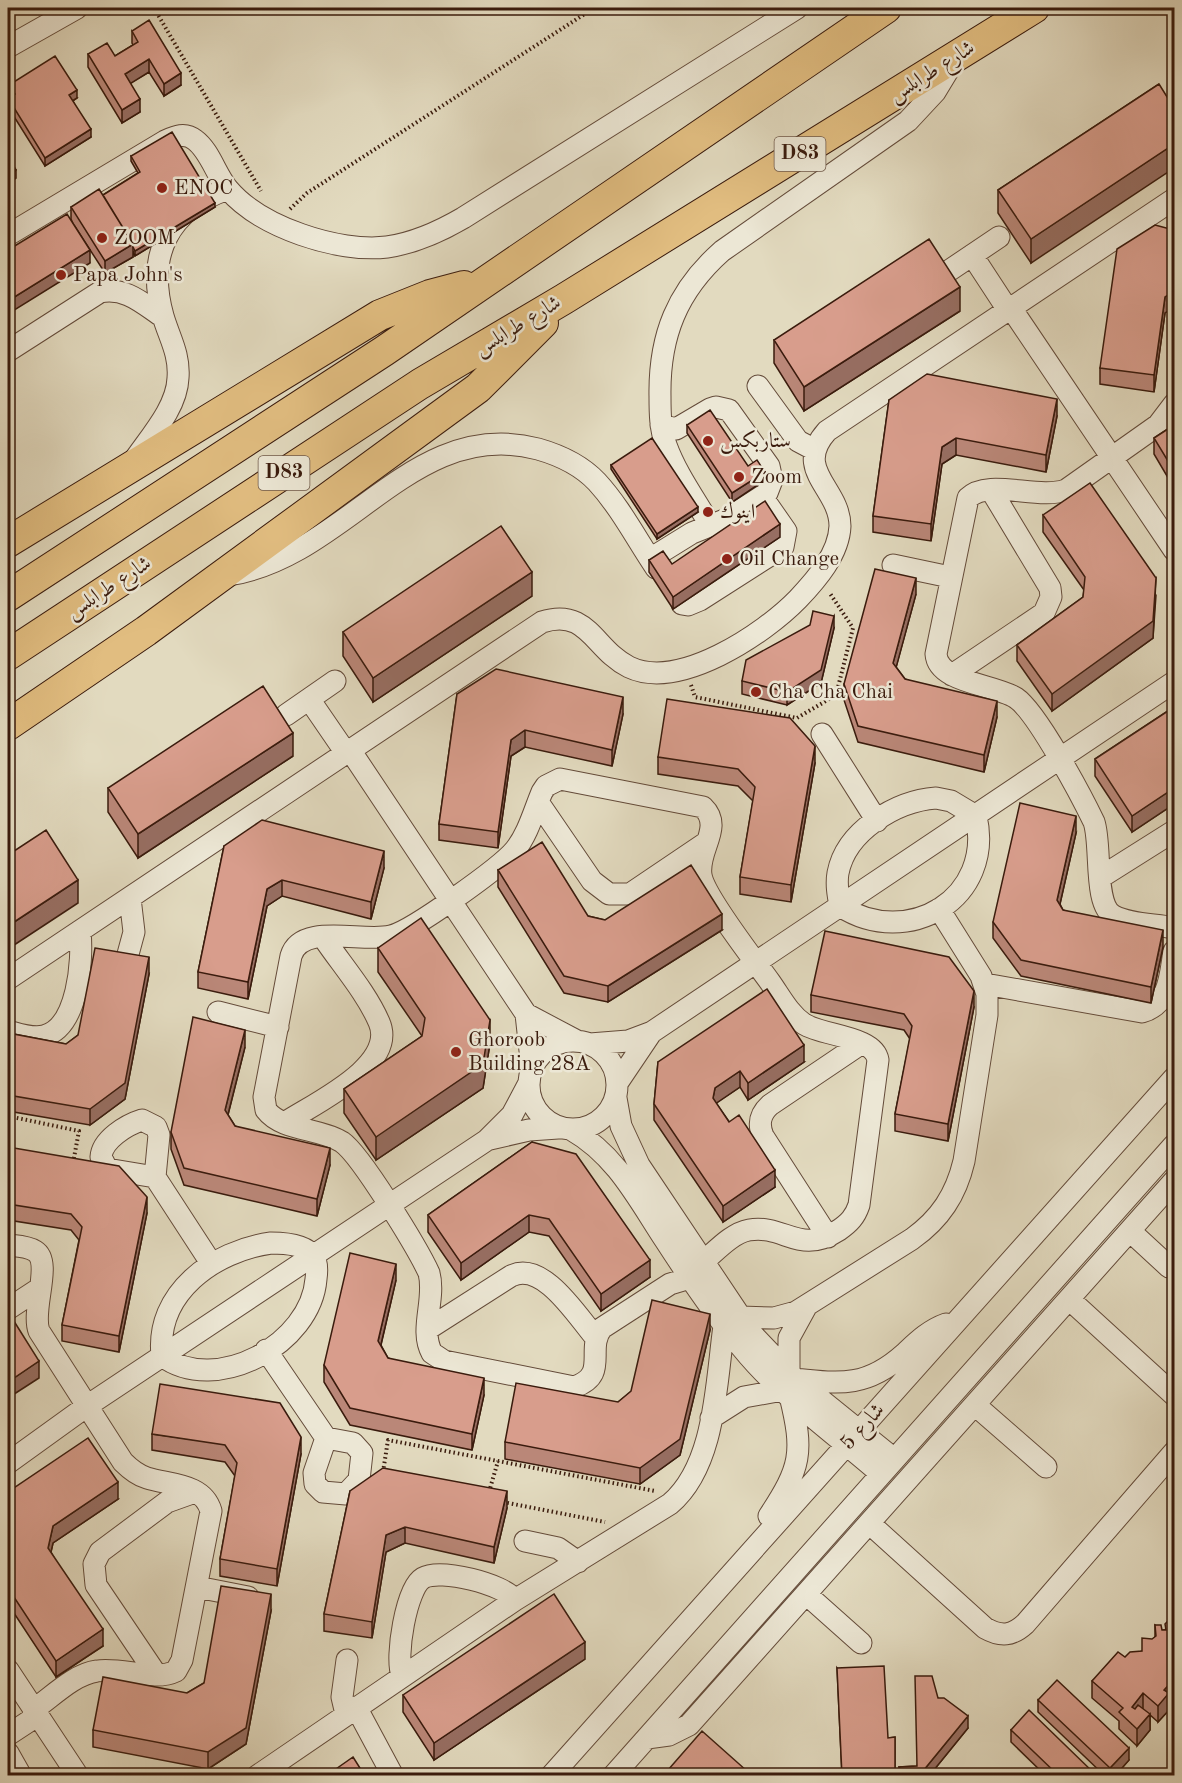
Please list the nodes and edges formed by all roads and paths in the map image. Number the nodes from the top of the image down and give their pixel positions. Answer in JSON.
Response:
{"nodes":[{"id":1,"x":77,"y":8,"type":"edge"},
{"id":2,"x":154,"y":8,"type":"edge"},
{"id":3,"x":594,"y":8,"type":"edge"},
{"id":4,"x":797,"y":8,"type":"edge"},
{"id":5,"x":886,"y":8,"type":"edge"},
{"id":6,"x":1034,"y":8,"type":"edge"},
{"id":7,"x":8,"y":47,"type":"edge"},
{"id":8,"x":955,"y":58,"type":"junction"},
{"id":9,"x":228,"y":189,"type":"junction"},
{"id":10,"x":1174,"y":199,"type":"edge"},
{"id":11,"x":280,"y":225,"type":"junction"},
{"id":12,"x":8,"y":235,"type":"edge"},
{"id":13,"x":999,"y":237,"type":"dead end"},
{"id":14,"x":976,"y":252,"type":"junction"},
{"id":15,"x":950,"y":270,"type":"edge"},
{"id":16,"x":482,"y":283,"type":"junction"},
{"id":17,"x":564,"y":298,"type":"junction"},
{"id":18,"x":1012,"y":307,"type":"junction"},
{"id":19,"x":163,"y":317,"type":"junction"},
{"id":20,"x":8,"y":351,"type":"edge"},
{"id":21,"x":758,"y":386,"type":"dead end"},
{"id":22,"x":1174,"y":404,"type":"edge"},
{"id":23,"x":661,"y":425,"type":"junction"},
{"id":24,"x":815,"y":450,"type":"junction"},
{"id":25,"x":671,"y":457,"type":"junction"},
{"id":26,"x":1113,"y":458,"type":"junction"},
{"id":27,"x":130,"y":467,"type":"junction"},
{"id":28,"x":654,"y":469,"type":"edge"},
{"id":29,"x":627,"y":487,"type":"edge"},
{"id":30,"x":991,"y":490,"type":"junction"},
{"id":31,"x":763,"y":498,"type":"junction"},
{"id":32,"x":623,"y":506,"type":"junction"},
{"id":33,"x":8,"y":542,"type":"edge"},
{"id":34,"x":679,"y":550,"type":"junction"},
{"id":35,"x":1174,"y":550,"type":"edge"},
{"id":36,"x":893,"y":565,"type":"dead end"},
{"id":37,"x":223,"y":576,"type":"junction"},
{"id":38,"x":950,"y":577,"type":"junction"},
{"id":39,"x":815,"y":579,"type":"junction"},
{"id":40,"x":706,"y":592,"type":"dead end"},
{"id":41,"x":8,"y":596,"type":"edge"},
{"id":42,"x":8,"y":655,"type":"edge"},
{"id":43,"x":685,"y":667,"type":"junction"},
{"id":44,"x":952,"y":675,"type":"junction"},
{"id":45,"x":1174,"y":682,"type":"edge"},
{"id":46,"x":286,"y":715,"type":"dead end"},
{"id":47,"x":8,"y":725,"type":"edge"},
{"id":48,"x":822,"y":734,"type":"dead end"},
{"id":49,"x":350,"y":750,"type":"junction"},
{"id":50,"x":1059,"y":760,"type":"junction"},
{"id":51,"x":538,"y":802,"type":"junction"},
{"id":52,"x":976,"y":816,"type":"junction"},
{"id":53,"x":877,"y":820,"type":"junction"},
{"id":54,"x":1174,"y":831,"type":"edge"},
{"id":55,"x":707,"y":842,"type":"junction"},
{"id":56,"x":1101,"y":877,"type":"junction"},
{"id":57,"x":130,"y":898,"type":"junction"},
{"id":58,"x":450,"y":900,"type":"junction"},
{"id":59,"x":840,"y":906,"type":"junction"},
{"id":60,"x":939,"y":909,"type":"junction"},
{"id":61,"x":1174,"y":927,"type":"edge"},
{"id":62,"x":80,"y":932,"type":"junction"},
{"id":63,"x":322,"y":937,"type":"junction"},
{"id":64,"x":1174,"y":951,"type":"edge"},
{"id":65,"x":756,"y":963,"type":"junction"},
{"id":66,"x":124,"y":969,"type":"edge"},
{"id":67,"x":8,"y":979,"type":"edge"},
{"id":68,"x":985,"y":984,"type":"junction"},
{"id":69,"x":218,"y":1012,"type":"dead end"},
{"id":70,"x":526,"y":1014,"type":"junction"},
{"id":71,"x":278,"y":1027,"type":"junction"},
{"id":72,"x":8,"y":1031,"type":"edge"},
{"id":73,"x":652,"y":1032,"type":"junction"},
{"id":74,"x":584,"y":1042,"type":"junction"},
{"id":75,"x":862,"y":1042,"type":"junction"},
{"id":76,"x":530,"y":1076,"type":"junction"},
{"id":77,"x":1174,"y":1078,"type":"edge"},
{"id":78,"x":617,"y":1090,"type":"junction"},
{"id":79,"x":8,"y":1116,"type":"edge"},
{"id":80,"x":286,"y":1122,"type":"junction"},
{"id":81,"x":565,"y":1129,"type":"junction"},
{"id":82,"x":487,"y":1140,"type":"junction"},
{"id":83,"x":1174,"y":1145,"type":"edge"},
{"id":84,"x":72,"y":1167,"type":"edge"},
{"id":85,"x":156,"y":1177,"type":"dead end"},
{"id":86,"x":1174,"y":1181,"type":"edge"},
{"id":87,"x":389,"y":1207,"type":"junction"},
{"id":88,"x":1130,"y":1231,"type":"junction"},
{"id":89,"x":828,"y":1237,"type":"junction"},
{"id":90,"x":8,"y":1245,"type":"edge"},
{"id":91,"x":314,"y":1256,"type":"junction"},
{"id":92,"x":211,"y":1263,"type":"junction"},
{"id":93,"x":1169,"y":1267,"type":"dead end"},
{"id":94,"x":697,"y":1270,"type":"junction"},
{"id":95,"x":40,"y":1288,"type":"junction"},
{"id":96,"x":1069,"y":1299,"type":"junction"},
{"id":97,"x":806,"y":1307,"type":"junction"},
{"id":98,"x":8,"y":1309,"type":"edge"},
{"id":99,"x":732,"y":1321,"type":"junction"},
{"id":100,"x":955,"y":1322,"type":"junction"},
{"id":101,"x":428,"y":1329,"type":"junction"},
{"id":102,"x":596,"y":1338,"type":"junction"},
{"id":103,"x":266,"y":1350,"type":"junction"},
{"id":104,"x":162,"y":1356,"type":"junction"},
{"id":105,"x":789,"y":1385,"type":"junction"},
{"id":106,"x":1174,"y":1395,"type":"edge"},
{"id":107,"x":975,"y":1405,"type":"junction"},
{"id":108,"x":87,"y":1406,"type":"junction"},
{"id":109,"x":711,"y":1418,"type":"junction"},
{"id":110,"x":854,"y":1437,"type":"junction"},
{"id":111,"x":326,"y":1438,"type":"dead end"},
{"id":112,"x":1174,"y":1452,"type":"edge"},
{"id":113,"x":498,"y":1461,"type":"junction"},
{"id":114,"x":8,"y":1463,"type":"edge"},
{"id":115,"x":888,"y":1466,"type":"junction"},
{"id":116,"x":1046,"y":1467,"type":"dead end"},
{"id":117,"x":382,"y":1478,"type":"edge"},
{"id":118,"x":195,"y":1492,"type":"junction"},
{"id":119,"x":679,"y":1496,"type":"junction"},
{"id":120,"x":488,"y":1499,"type":"edge"},
{"id":121,"x":499,"y":1501,"type":"edge"},
{"id":122,"x":869,"y":1523,"type":"junction"},
{"id":123,"x":633,"y":1527,"type":"junction"},
{"id":124,"x":525,"y":1541,"type":"dead end"},
{"id":125,"x":578,"y":1562,"type":"junction"},
{"id":126,"x":736,"y":1568,"type":"junction"},
{"id":127,"x":197,"y":1587,"type":"junction"},
{"id":128,"x":806,"y":1594,"type":"junction"},
{"id":129,"x":254,"y":1598,"type":"edge"},
{"id":130,"x":515,"y":1600,"type":"junction"},
{"id":131,"x":861,"y":1643,"type":"dead end"},
{"id":132,"x":347,"y":1660,"type":"dead end"},
{"id":133,"x":8,"y":1670,"type":"edge"},
{"id":134,"x":156,"y":1674,"type":"junction"},
{"id":135,"x":402,"y":1675,"type":"junction"},
{"id":136,"x":33,"y":1710,"type":"junction"},
{"id":137,"x":349,"y":1712,"type":"junction"},
{"id":138,"x":8,"y":1719,"type":"edge"},
{"id":139,"x":8,"y":1735,"type":"edge"},
{"id":140,"x":646,"y":1738,"type":"junction"},
{"id":141,"x":8,"y":1754,"type":"edge"},
{"id":142,"x":21,"y":1776,"type":"edge"},
{"id":143,"x":78,"y":1776,"type":"edge"},
{"id":144,"x":257,"y":1776,"type":"edge"},
{"id":145,"x":393,"y":1776,"type":"edge"},
{"id":146,"x":551,"y":1776,"type":"edge"},
{"id":147,"x":613,"y":1776,"type":"edge"}],
"edges":[{"from":1,"to":7,"type":"street"},
{"from":2,"to":11,"type":"path"},
{"from":3,"to":11,"type":"path"},
{"from":4,"to":11,"type":"street"},
{"from":5,"to":16,"type":"highway","number":"D83"},
{"from":6,"to":8,"type":"highway","name":"شارع طرابلس","number":"D83"},
{"from":8,"to":17,"type":"highway","name":"شارع طرابلس","number":"D83"},
{"from":8,"to":23,"type":"street"},
{"from":9,"to":11,"type":"street"},
{"from":9,"to":12,"type":"street"},
{"from":9,"to":19,"type":"street"},
{"from":10,"to":18,"type":"street"},
{"from":13,"to":14,"type":"street"},
{"from":14,"to":15,"type":"street"},
{"from":14,"to":18,"type":"street"},
{"from":16,"to":27,"type":"highway"},
{"from":16,"to":41,"type":"highway","number":"D83"},
{"from":17,"to":37,"type":"highway"},
{"from":17,"to":42,"type":"highway","name":"شارع طرابلس","number":"D83"},
{"from":18,"to":24,"type":"street"},
{"from":18,"to":26,"type":"street"},
{"from":19,"to":20,"type":"street"},
{"from":19,"to":27,"type":"street"},
{"from":21,"to":24,"type":"street"},
{"from":22,"to":26,"type":"street"},
{"from":23,"to":25,"type":"street"},
{"from":23,"to":31,"type":"street"},
{"from":24,"to":39,"type":"street"},
{"from":25,"to":28,"type":"street"},
{"from":25,"to":34,"type":"street"},
{"from":26,"to":30,"type":"street"},
{"from":26,"to":35,"type":"street"},
{"from":27,"to":33,"type":"highway"},
{"from":29,"to":32,"type":"street"},
{"from":30,"to":38,"type":"street"},
{"from":30,"to":44,"type":"street"},
{"from":31,"to":34,"type":"street"},
{"from":31,"to":40,"type":"street"},
{"from":32,"to":34,"type":"street"},
{"from":32,"to":37,"type":"street"},
{"from":36,"to":38,"type":"street"},
{"from":37,"to":47,"type":"highway"},
{"from":38,"to":44,"type":"street"},
{"from":39,"to":43,"type":"street"},
{"from":39,"to":43,"type":"path"},
{"from":43,"to":49,"type":"street"},
{"from":44,"to":50,"type":"street"},
{"from":45,"to":50,"type":"street"},
{"from":46,"to":49,"type":"street"},
{"from":48,"to":53,"type":"street"},
{"from":49,"to":57,"type":"street"},
{"from":49,"to":58,"type":"street"},
{"from":50,"to":52,"type":"street"},
{"from":50,"to":56,"type":"street"},
{"from":51,"to":55,"type":"street"},
{"from":51,"to":55,"type":"street"},
{"from":51,"to":58,"type":"street"},
{"from":52,"to":53,"type":"street"},
{"from":52,"to":59,"type":"street"},
{"from":52,"to":60,"type":"street"},
{"from":53,"to":59,"type":"street"},
{"from":54,"to":56,"type":"street"},
{"from":55,"to":65,"type":"street"},
{"from":56,"to":61,"type":"street"},
{"from":57,"to":62,"type":"street"},
{"from":57,"to":66,"type":"street"},
{"from":58,"to":63,"type":"street"},
{"from":58,"to":70,"type":"street"},
{"from":59,"to":60,"type":"street"},
{"from":59,"to":65,"type":"street"},
{"from":60,"to":68,"type":"street"},
{"from":62,"to":67,"type":"street"},
{"from":62,"to":72,"type":"street"},
{"from":63,"to":71,"type":"street"},
{"from":63,"to":80,"type":"street"},
{"from":64,"to":68,"type":"street"},
{"from":65,"to":73,"type":"street"},
{"from":65,"to":75,"type":"street"},
{"from":68,"to":97,"type":"street"},
{"from":69,"to":71,"type":"street"},
{"from":70,"to":74,"type":"street"},
{"from":70,"to":76,"type":"street"},
{"from":71,"to":80,"type":"street"},
{"from":73,"to":74,"type":"street"},
{"from":73,"to":78,"type":"street"},
{"from":74,"to":76,"type":"street"},
{"from":74,"to":78,"type":"street"},
{"from":75,"to":89,"type":"street"},
{"from":75,"to":89,"type":"street"},
{"from":76,"to":81,"type":"street"},
{"from":76,"to":82,"type":"street"},
{"from":77,"to":100,"type":"street","name":"شارع 5"},
{"from":78,"to":81,"type":"street"},
{"from":78,"to":94,"type":"street"},
{"from":79,"to":84,"type":"path"},
{"from":80,"to":87,"type":"street"},
{"from":81,"to":82,"type":"street"},
{"from":81,"to":94,"type":"street"},
{"from":82,"to":87,"type":"street"},
{"from":83,"to":115,"type":"street"},
{"from":85,"to":92,"type":"street"},
{"from":86,"to":88,"type":"street"},
{"from":87,"to":91,"type":"street"},
{"from":87,"to":101,"type":"street"},
{"from":88,"to":93,"type":"street"},
{"from":88,"to":96,"type":"street"},
{"from":89,"to":94,"type":"street"},
{"from":90,"to":95,"type":"street"},
{"from":91,"to":92,"type":"street"},
{"from":91,"to":103,"type":"street"},
{"from":91,"to":104,"type":"street"},
{"from":92,"to":104,"type":"street"},
{"from":94,"to":99,"type":"street"},
{"from":94,"to":102,"type":"street"},
{"from":95,"to":98,"type":"street"},
{"from":95,"to":108,"type":"street"},
{"from":96,"to":106,"type":"street"},
{"from":96,"to":107,"type":"street"},
{"from":97,"to":99,"type":"street"},
{"from":97,"to":105,"type":"street"},
{"from":99,"to":105,"type":"street"},
{"from":99,"to":109,"type":"street"},
{"from":100,"to":105,"type":"street"},
{"from":100,"to":110,"type":"street","name":"شارع 5"},
{"from":101,"to":102,"type":"street"},
{"from":101,"to":102,"type":"street"},
{"from":103,"to":104,"type":"street"},
{"from":103,"to":111,"type":"street"},
{"from":104,"to":108,"type":"street"},
{"from":105,"to":109,"type":"street"},
{"from":105,"to":110,"type":"street"},
{"from":105,"to":126,"type":"street"},
{"from":107,"to":116,"type":"street"},
{"from":107,"to":122,"type":"street"},
{"from":108,"to":114,"type":"street"},
{"from":108,"to":118,"type":"street"},
{"from":109,"to":119,"type":"street"},
{"from":110,"to":115,"type":"street"},
{"from":110,"to":126,"type":"street","name":"شارع 5"},
{"from":112,"to":122,"type":"street"},
{"from":113,"to":117,"type":"path"},
{"from":113,"to":119,"type":"path"},
{"from":113,"to":120,"type":"path"},
{"from":115,"to":140,"type":"street"},
{"from":118,"to":127,"type":"street"},
{"from":118,"to":134,"type":"street"},
{"from":119,"to":123,"type":"street"},
{"from":121,"to":123,"type":"path"},
{"from":122,"to":128,"type":"street"},
{"from":123,"to":125,"type":"street"},
{"from":124,"to":125,"type":"street"},
{"from":125,"to":130,"type":"street"},
{"from":126,"to":146,"type":"street","name":"شارع 5"},
{"from":127,"to":129,"type":"street"},
{"from":127,"to":134,"type":"street"},
{"from":128,"to":131,"type":"street"},
{"from":128,"to":140,"type":"street"},
{"from":130,"to":135,"type":"street"},
{"from":130,"to":135,"type":"street"},
{"from":132,"to":137,"type":"street"},
{"from":133,"to":136,"type":"street"},
{"from":134,"to":136,"type":"street"},
{"from":135,"to":137,"type":"street"},
{"from":136,"to":138,"type":"street"},
{"from":136,"to":139,"type":"street"},
{"from":136,"to":143,"type":"street"},
{"from":137,"to":144,"type":"street"},
{"from":137,"to":145,"type":"street"},
{"from":140,"to":147,"type":"street"},
{"from":141,"to":142,"type":"street"}]}
